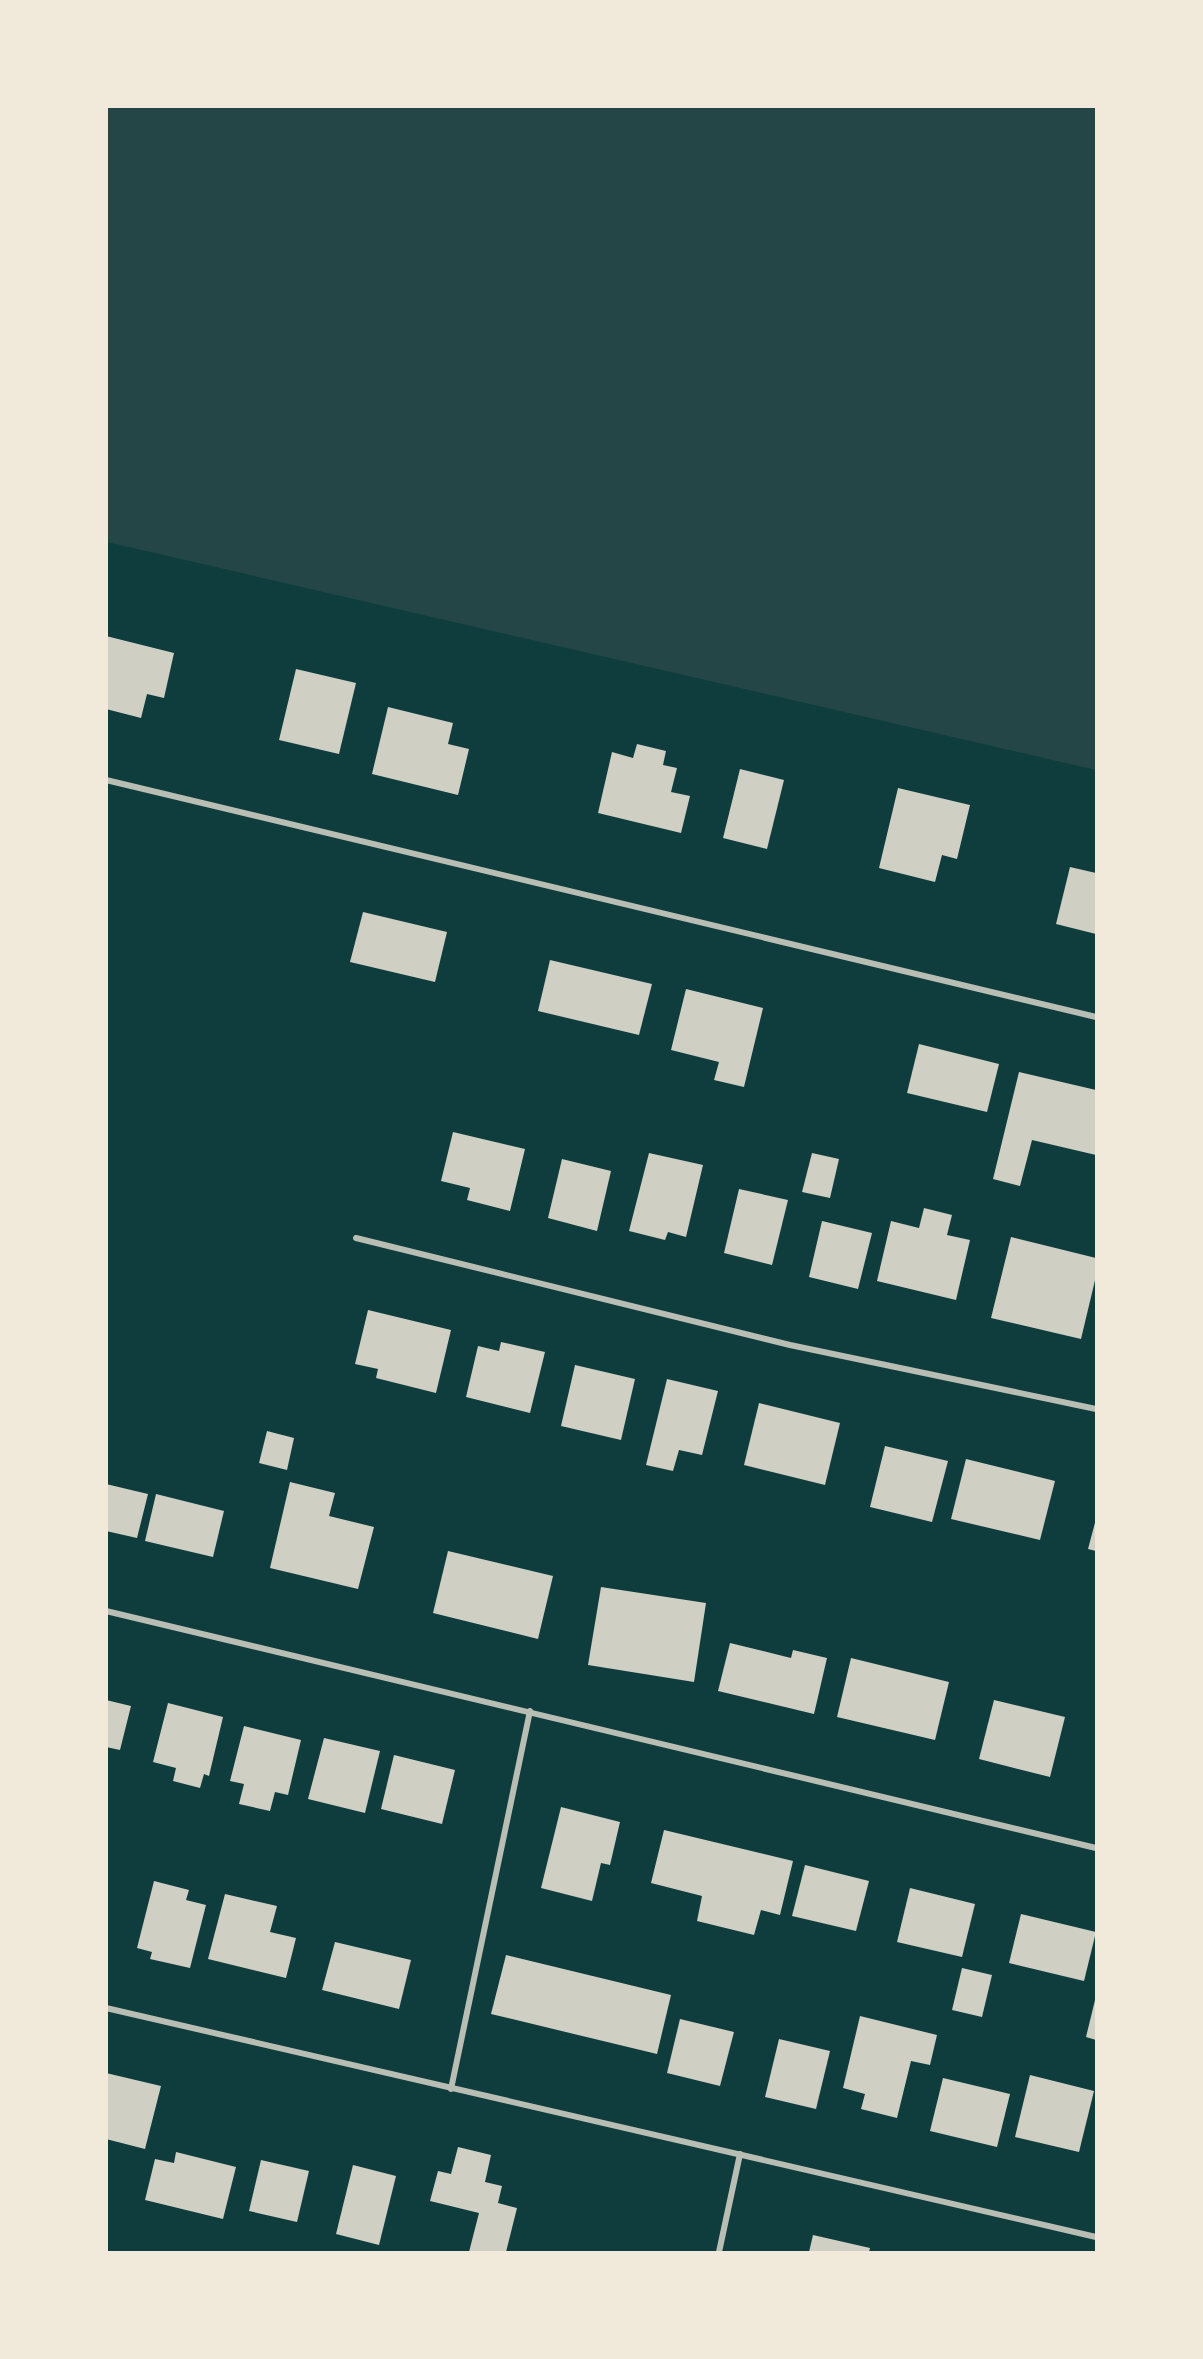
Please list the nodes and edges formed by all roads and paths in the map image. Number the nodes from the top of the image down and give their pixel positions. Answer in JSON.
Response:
{"nodes":[{"id":1,"x":106,"y":780,"type":"edge"},
{"id":2,"x":1096,"y":1017,"type":"edge"},
{"id":3,"x":356,"y":1238,"type":"dead end"},
{"id":4,"x":1096,"y":1409,"type":"edge"},
{"id":5,"x":106,"y":1611,"type":"edge"},
{"id":6,"x":530,"y":1711,"type":"junction"},
{"id":7,"x":1096,"y":1848,"type":"edge"},
{"id":8,"x":106,"y":2007,"type":"edge"},
{"id":9,"x":451,"y":2089,"type":"junction"},
{"id":10,"x":740,"y":2154,"type":"junction"},
{"id":11,"x":1096,"y":2237,"type":"edge"},
{"id":12,"x":719,"y":2253,"type":"edge"}],
"edges":[{"from":1,"to":2,"type":"street"},
{"from":3,"to":4,"type":"street"},
{"from":5,"to":6,"type":"street"},
{"from":6,"to":7,"type":"street"},
{"from":6,"to":9,"type":"street"},
{"from":8,"to":9,"type":"street"},
{"from":9,"to":10,"type":"street"},
{"from":10,"to":11,"type":"street"},
{"from":10,"to":12,"type":"street"}]}
